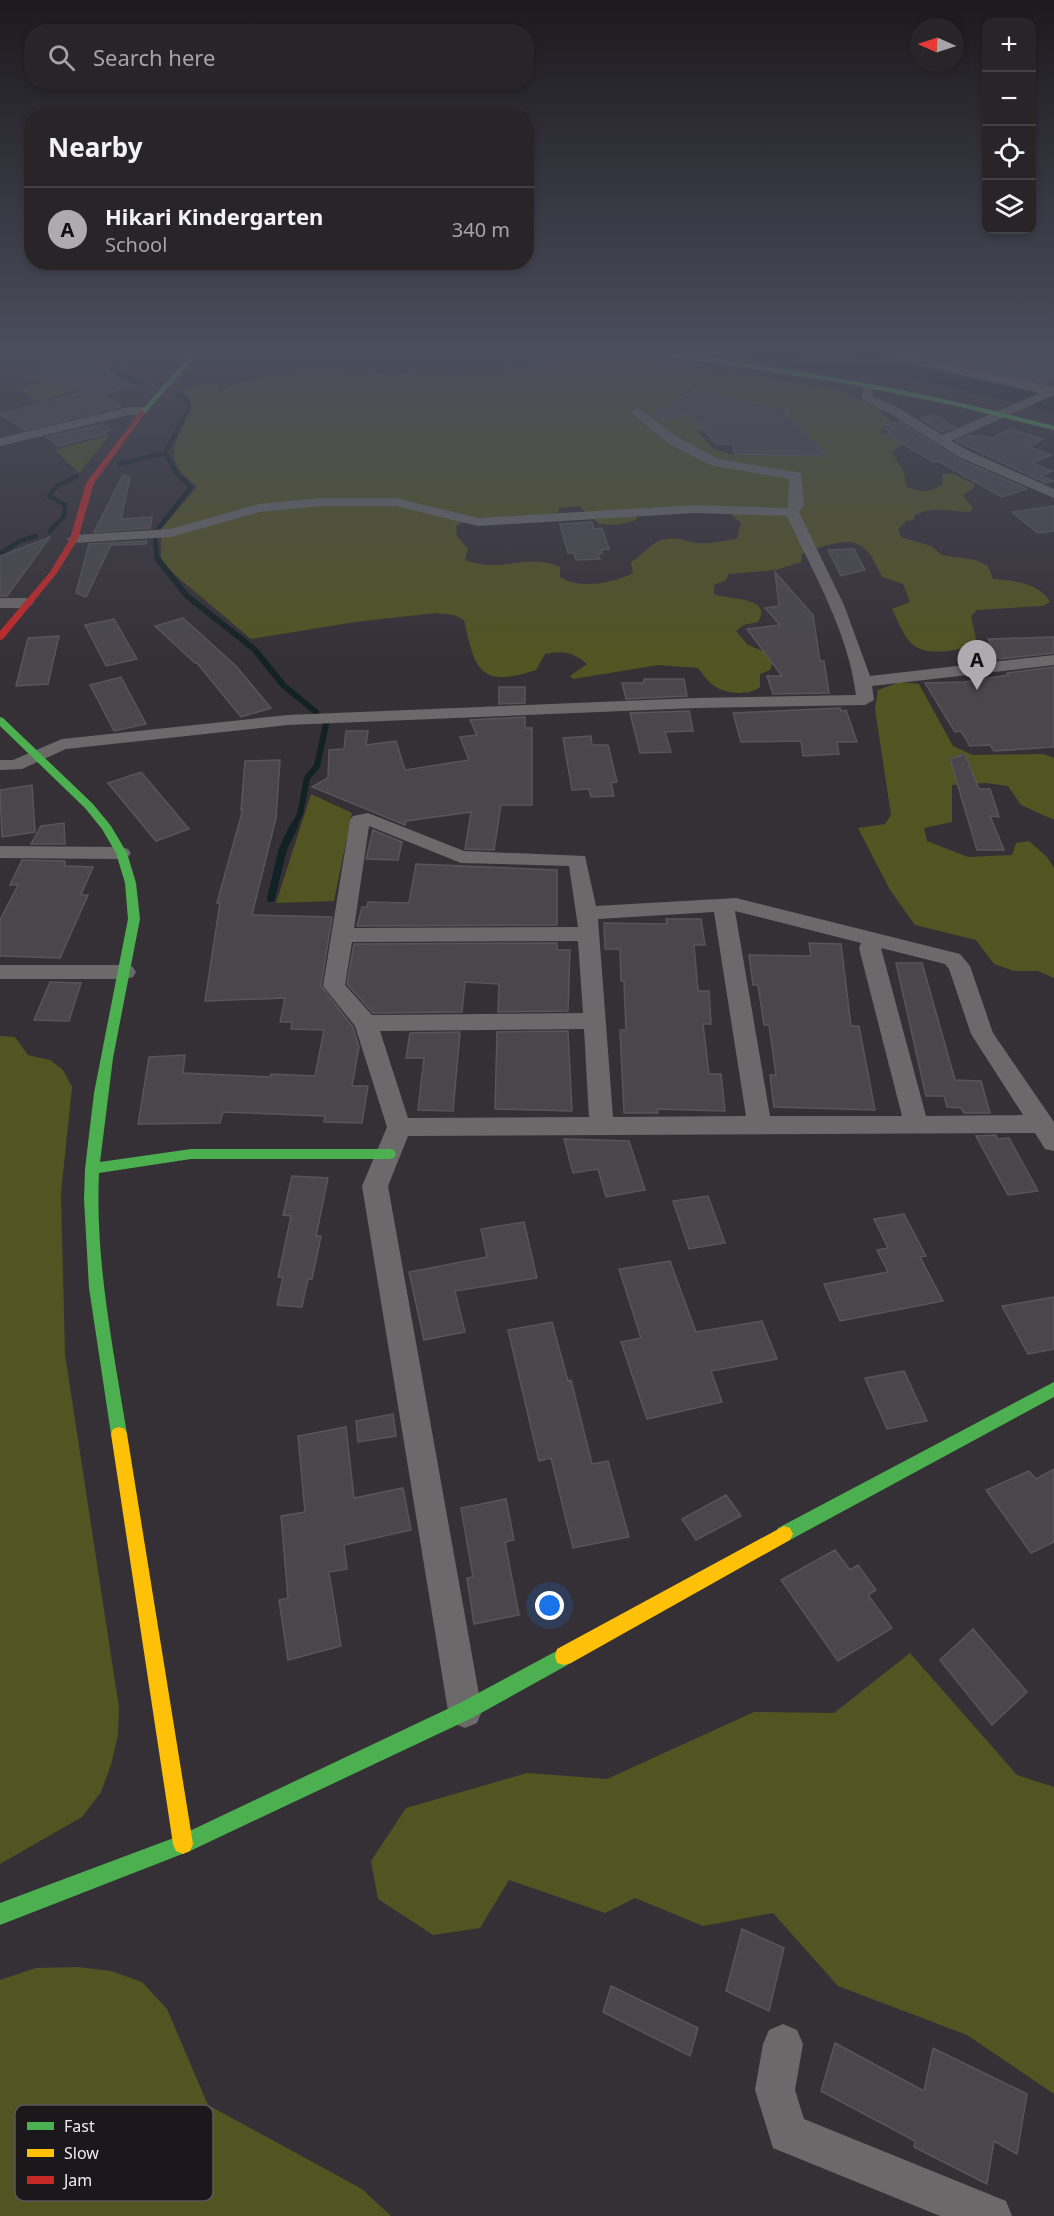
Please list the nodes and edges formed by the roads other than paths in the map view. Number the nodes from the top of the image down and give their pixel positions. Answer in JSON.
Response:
{"nodes":[{"id":1,"x":110,"y":455,"type":"edge"},
{"id":2,"x":702,"y":455,"type":"edge"},
{"id":3,"x":969,"y":455,"type":"edge"},
{"id":4,"x":1054,"y":494,"type":"edge"},
{"id":5,"x":792,"y":512,"type":"junction"},
{"id":6,"x":74,"y":539,"type":"junction"},
{"id":7,"x":0,"y":603,"type":"edge"},
{"id":8,"x":26,"y":603,"type":"junction"},
{"id":9,"x":0,"y":637,"type":"edge"},
{"id":10,"x":1054,"y":660,"type":"edge"},
{"id":11,"x":865,"y":682,"type":"junction"},
{"id":12,"x":0,"y":720,"type":"edge"},
{"id":13,"x":35,"y":757,"type":"junction"},
{"id":14,"x":0,"y":765,"type":"edge"},
{"id":15,"x":0,"y":852,"type":"edge"},
{"id":16,"x":122,"y":853,"type":"junction"},
{"id":17,"x":723,"y":903,"type":"junction"},
{"id":18,"x":588,"y":924,"type":"junction"},
{"id":19,"x":342,"y":935,"type":"junction"},
{"id":20,"x":872,"y":939,"type":"junction"},
{"id":21,"x":0,"y":972,"type":"edge"},
{"id":22,"x":125,"y":972,"type":"junction"},
{"id":23,"x":595,"y":1021,"type":"junction"},
{"id":24,"x":366,"y":1023,"type":"junction"},
{"id":25,"x":759,"y":1125,"type":"junction"},
{"id":26,"x":916,"y":1125,"type":"junction"},
{"id":27,"x":602,"y":1126,"type":"junction"},
{"id":28,"x":399,"y":1127,"type":"junction"},
{"id":29,"x":1048,"y":1133,"type":"edge"},
{"id":30,"x":388,"y":1154,"type":"junction"},
{"id":31,"x":92,"y":1169,"type":"junction"},
{"id":32,"x":1054,"y":1389,"type":"edge"},
{"id":33,"x":465,"y":1711,"type":"junction"},
{"id":34,"x":183,"y":1844,"type":"junction"},
{"id":35,"x":0,"y":1914,"type":"edge"},
{"id":36,"x":783,"y":2044,"type":"dead end"},
{"id":37,"x":991,"y":2216,"type":"edge"}],
"edges":[{"from":1,"to":6,"type":"street"},
{"from":2,"to":5,"type":"street"},
{"from":3,"to":4,"type":"street"},
{"from":5,"to":6,"type":"street"},
{"from":5,"to":11,"type":"street"},
{"from":6,"to":8,"type":"street"},
{"from":7,"to":8,"type":"street"},
{"from":8,"to":9,"type":"street"},
{"from":10,"to":11,"type":"street"},
{"from":11,"to":13,"type":"street"},
{"from":12,"to":13,"type":"street"},
{"from":13,"to":14,"type":"street"},
{"from":13,"to":16,"type":"street"},
{"from":15,"to":16,"type":"street"},
{"from":16,"to":22,"type":"street"},
{"from":17,"to":18,"type":"street"},
{"from":17,"to":20,"type":"street"},
{"from":17,"to":25,"type":"street"},
{"from":18,"to":19,"type":"street"},
{"from":18,"to":19,"type":"street"},
{"from":18,"to":23,"type":"street"},
{"from":19,"to":24,"type":"street"},
{"from":20,"to":26,"type":"street"},
{"from":20,"to":29,"type":"street"},
{"from":21,"to":22,"type":"street"},
{"from":22,"to":31,"type":"street"},
{"from":23,"to":24,"type":"street"},
{"from":23,"to":27,"type":"street"},
{"from":24,"to":28,"type":"street"},
{"from":25,"to":26,"type":"street"},
{"from":25,"to":27,"type":"street"},
{"from":26,"to":29,"type":"street"},
{"from":27,"to":28,"type":"street"},
{"from":28,"to":30,"type":"street"},
{"from":30,"to":31,"type":"street"},
{"from":30,"to":33,"type":"street"},
{"from":31,"to":34,"type":"street"},
{"from":32,"to":33,"type":"street"},
{"from":33,"to":34,"type":"street"},
{"from":34,"to":35,"type":"street"},
{"from":36,"to":37,"type":"street"}]}
